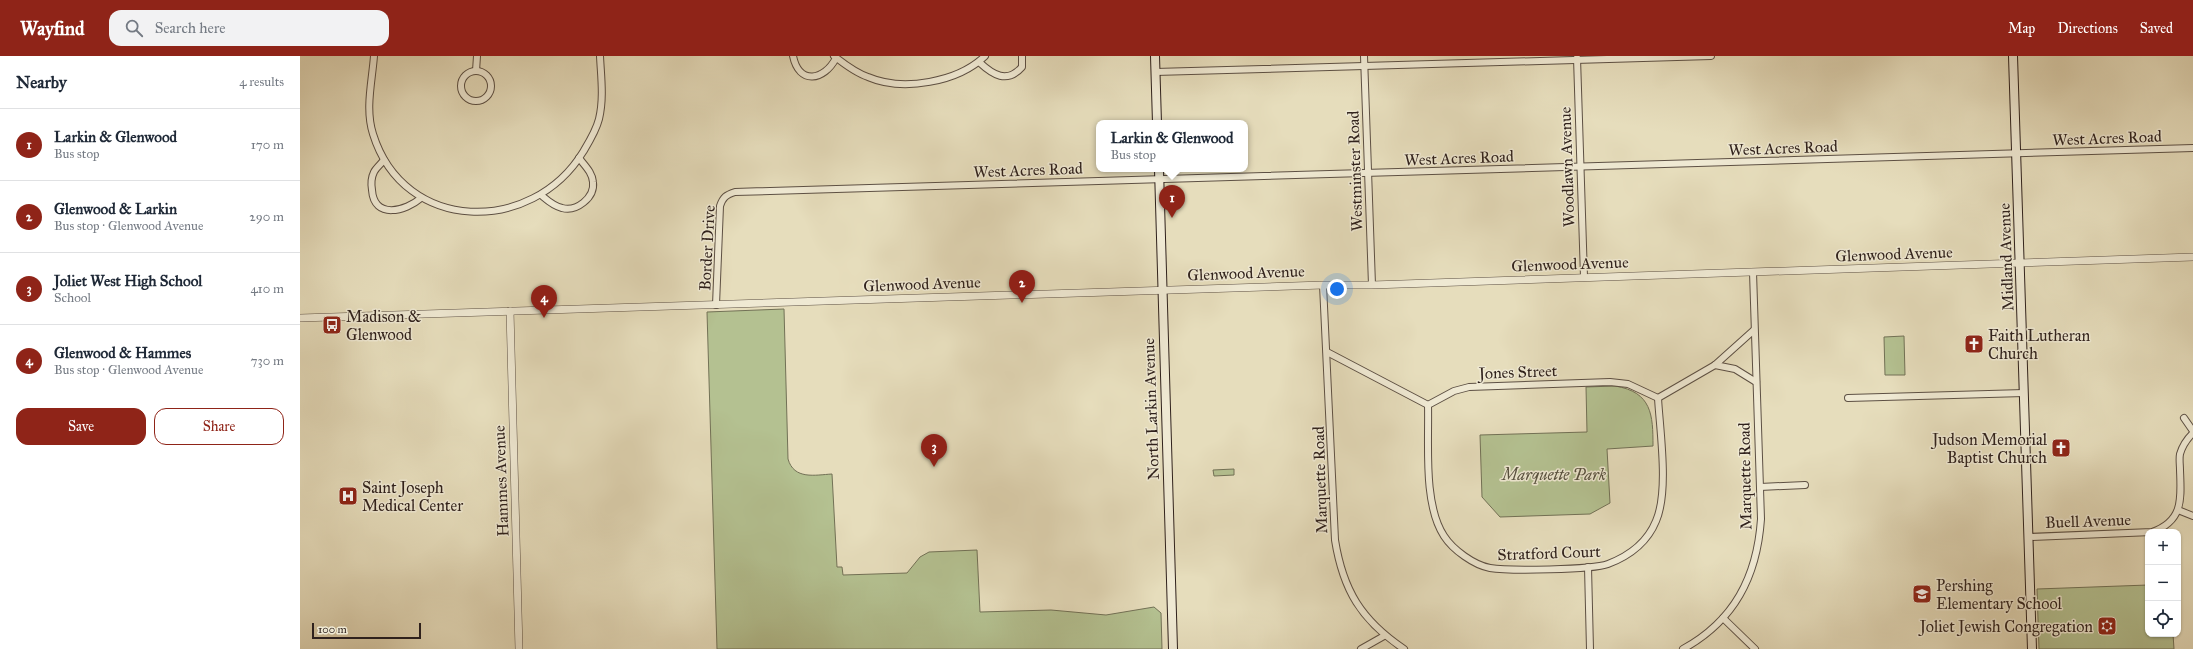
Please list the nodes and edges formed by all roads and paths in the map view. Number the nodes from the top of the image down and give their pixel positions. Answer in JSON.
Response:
{"nodes":[{"id":1,"x":374,"y":56,"type":"edge"},
{"id":2,"x":477,"y":56,"type":"edge"},
{"id":3,"x":600,"y":56,"type":"edge"},
{"id":4,"x":793,"y":56,"type":"edge"},
{"id":5,"x":985,"y":56,"type":"edge"},
{"id":6,"x":1022,"y":56,"type":"edge"},
{"id":7,"x":1155,"y":56,"type":"edge"},
{"id":8,"x":1364,"y":56,"type":"edge"},
{"id":9,"x":1711,"y":56,"type":"edge"},
{"id":10,"x":2013,"y":56,"type":"edge"},
{"id":11,"x":835,"y":57,"type":"edge"},
{"id":12,"x":1577,"y":58,"type":"edge"},
{"id":13,"x":979,"y":62,"type":"junction"},
{"id":14,"x":1365,"y":66,"type":"junction"},
{"id":15,"x":476,"y":71,"type":"junction"},
{"id":16,"x":1156,"y":72,"type":"junction"},
{"id":17,"x":1157,"y":120,"type":"edge"},
{"id":18,"x":2193,"y":148,"type":"edge"},
{"id":19,"x":2016,"y":153,"type":"junction"},
{"id":20,"x":579,"y":158,"type":"junction"},
{"id":21,"x":384,"y":160,"type":"junction"},
{"id":22,"x":1580,"y":167,"type":"junction"},
{"id":23,"x":1159,"y":172,"type":"edge"},
{"id":24,"x":1367,"y":174,"type":"junction"},
{"id":25,"x":1159,"y":178,"type":"junction"},
{"id":26,"x":727,"y":194,"type":"joint"},
{"id":27,"x":541,"y":195,"type":"junction"},
{"id":28,"x":422,"y":198,"type":"junction"},
{"id":29,"x":2193,"y":257,"type":"edge"},
{"id":30,"x":2020,"y":263,"type":"junction"},
{"id":31,"x":1753,"y":272,"type":"junction"},
{"id":32,"x":1584,"y":277,"type":"junction"},
{"id":33,"x":1323,"y":285,"type":"junction"},
{"id":34,"x":1372,"y":285,"type":"junction"},
{"id":35,"x":1162,"y":290,"type":"junction"},
{"id":36,"x":716,"y":304,"type":"junction"},
{"id":37,"x":510,"y":311,"type":"junction"},
{"id":38,"x":300,"y":318,"type":"edge"},
{"id":39,"x":1754,"y":330,"type":"junction"},
{"id":40,"x":1327,"y":352,"type":"junction"},
{"id":41,"x":1715,"y":365,"type":"junction"},
{"id":42,"x":1756,"y":382,"type":"junction"},
{"id":43,"x":2024,"y":393,"type":"junction"},
{"id":44,"x":1658,"y":398,"type":"junction"},
{"id":45,"x":1848,"y":398,"type":"dead end"},
{"id":46,"x":1428,"y":405,"type":"junction"},
{"id":47,"x":2184,"y":418,"type":"dead end"},
{"id":48,"x":2193,"y":432,"type":"edge"},
{"id":49,"x":1806,"y":484,"type":"dead end"},
{"id":50,"x":1760,"y":487,"type":"junction"},
{"id":51,"x":2178,"y":510,"type":"junction"},
{"id":52,"x":2193,"y":516,"type":"edge"},
{"id":53,"x":2029,"y":537,"type":"junction"},
{"id":54,"x":1588,"y":568,"type":"junction"},
{"id":55,"x":1723,"y":618,"type":"junction"},
{"id":56,"x":1384,"y":636,"type":"junction"},
{"id":57,"x":520,"y":649,"type":"edge"},
{"id":58,"x":1173,"y":649,"type":"edge"},
{"id":59,"x":1361,"y":649,"type":"edge"},
{"id":60,"x":1404,"y":649,"type":"edge"},
{"id":61,"x":1590,"y":649,"type":"edge"},
{"id":62,"x":1683,"y":649,"type":"edge"},
{"id":63,"x":1755,"y":649,"type":"edge"},
{"id":64,"x":2032,"y":649,"type":"edge"}],
"edges":[{"from":1,"to":21,"type":"street"},
{"from":2,"to":15,"type":"street"},
{"from":3,"to":20,"type":"street"},
{"from":4,"to":11,"type":"street"},
{"from":5,"to":13,"type":"street"},
{"from":6,"to":13,"type":"street"},
{"from":7,"to":16,"type":"main road"},
{"from":8,"to":14,"type":"street","name":"Westminster Road"},
{"from":9,"to":12,"type":"street"},
{"from":10,"to":19,"type":"main road","name":"Midland Avenue"},
{"from":11,"to":13,"type":"street"},
{"from":12,"to":14,"type":"street"},
{"from":12,"to":22,"type":"street","name":"Woodlawn Avenue"},
{"from":14,"to":16,"type":"street"},
{"from":14,"to":24,"type":"street","name":"Westminster Road"},
{"from":15,"to":15,"type":"street"},
{"from":16,"to":17,"type":"main road"},
{"from":18,"to":19,"type":"street","name":"West Acres Road"},
{"from":19,"to":22,"type":"street","name":"West Acres Road"},
{"from":19,"to":30,"type":"main road","name":"Midland Avenue"},
{"from":20,"to":27,"type":"street"},
{"from":20,"to":27,"type":"street"},
{"from":21,"to":28,"type":"street"},
{"from":21,"to":28,"type":"street"},
{"from":22,"to":24,"type":"street","name":"West Acres Road"},
{"from":22,"to":32,"type":"street","name":"Woodlawn Avenue"},
{"from":23,"to":25,"type":"main road","name":"North Larkin Avenue"},
{"from":24,"to":25,"type":"street","name":"West Acres Road"},
{"from":24,"to":34,"type":"street","name":"Westminster Road"},
{"from":25,"to":26,"type":"street","name":"West Acres Road"},
{"from":25,"to":35,"type":"main road","name":"North Larkin Avenue"},
{"from":26,"to":36,"type":"street","name":"Border Drive"},
{"from":27,"to":28,"type":"street"},
{"from":29,"to":30,"type":"street","name":"Glenwood Avenue"},
{"from":30,"to":31,"type":"street","name":"Glenwood Avenue"},
{"from":30,"to":43,"type":"main road","name":"Midland Avenue"},
{"from":31,"to":32,"type":"street","name":"Glenwood Avenue"},
{"from":31,"to":39,"type":"street","name":"Marquette Road"},
{"from":32,"to":34,"type":"street","name":"Glenwood Avenue"},
{"from":33,"to":34,"type":"street","name":"Glenwood Avenue"},
{"from":33,"to":35,"type":"street","name":"Glenwood Avenue"},
{"from":33,"to":40,"type":"street","name":"Marquette Road"},
{"from":35,"to":36,"type":"street","name":"Glenwood Avenue"},
{"from":35,"to":58,"type":"main road","name":"North Larkin Avenue"},
{"from":36,"to":37,"type":"street","name":"Glenwood Avenue"},
{"from":37,"to":38,"type":"street","name":"Glenwood Avenue"},
{"from":37,"to":57,"type":"street","name":"Hammes Avenue"},
{"from":39,"to":41,"type":"street"},
{"from":39,"to":42,"type":"street","name":"Marquette Road"},
{"from":40,"to":46,"type":"street"},
{"from":40,"to":56,"type":"street","name":"Marquette Road"},
{"from":41,"to":42,"type":"street"},
{"from":41,"to":44,"type":"street"},
{"from":42,"to":50,"type":"street","name":"Marquette Road"},
{"from":43,"to":45,"type":"street"},
{"from":43,"to":53,"type":"main road","name":"Midland Avenue"},
{"from":44,"to":46,"type":"street","name":"Jones Street"},
{"from":44,"to":54,"type":"street","name":"Stratford Court"},
{"from":46,"to":54,"type":"street","name":"Stratford Court"},
{"from":47,"to":48,"type":"street"},
{"from":48,"to":51,"type":"street"},
{"from":49,"to":50,"type":"street"},
{"from":50,"to":55,"type":"street","name":"Marquette Road"},
{"from":51,"to":52,"type":"street"},
{"from":51,"to":53,"type":"street","name":"Buell Avenue"},
{"from":53,"to":64,"type":"main road","name":"Midland Avenue"},
{"from":54,"to":61,"type":"street"},
{"from":55,"to":62,"type":"street","name":"Marquette Road"},
{"from":55,"to":63,"type":"street"},
{"from":56,"to":59,"type":"street"},
{"from":56,"to":60,"type":"street","name":"Marquette Road"}]}
